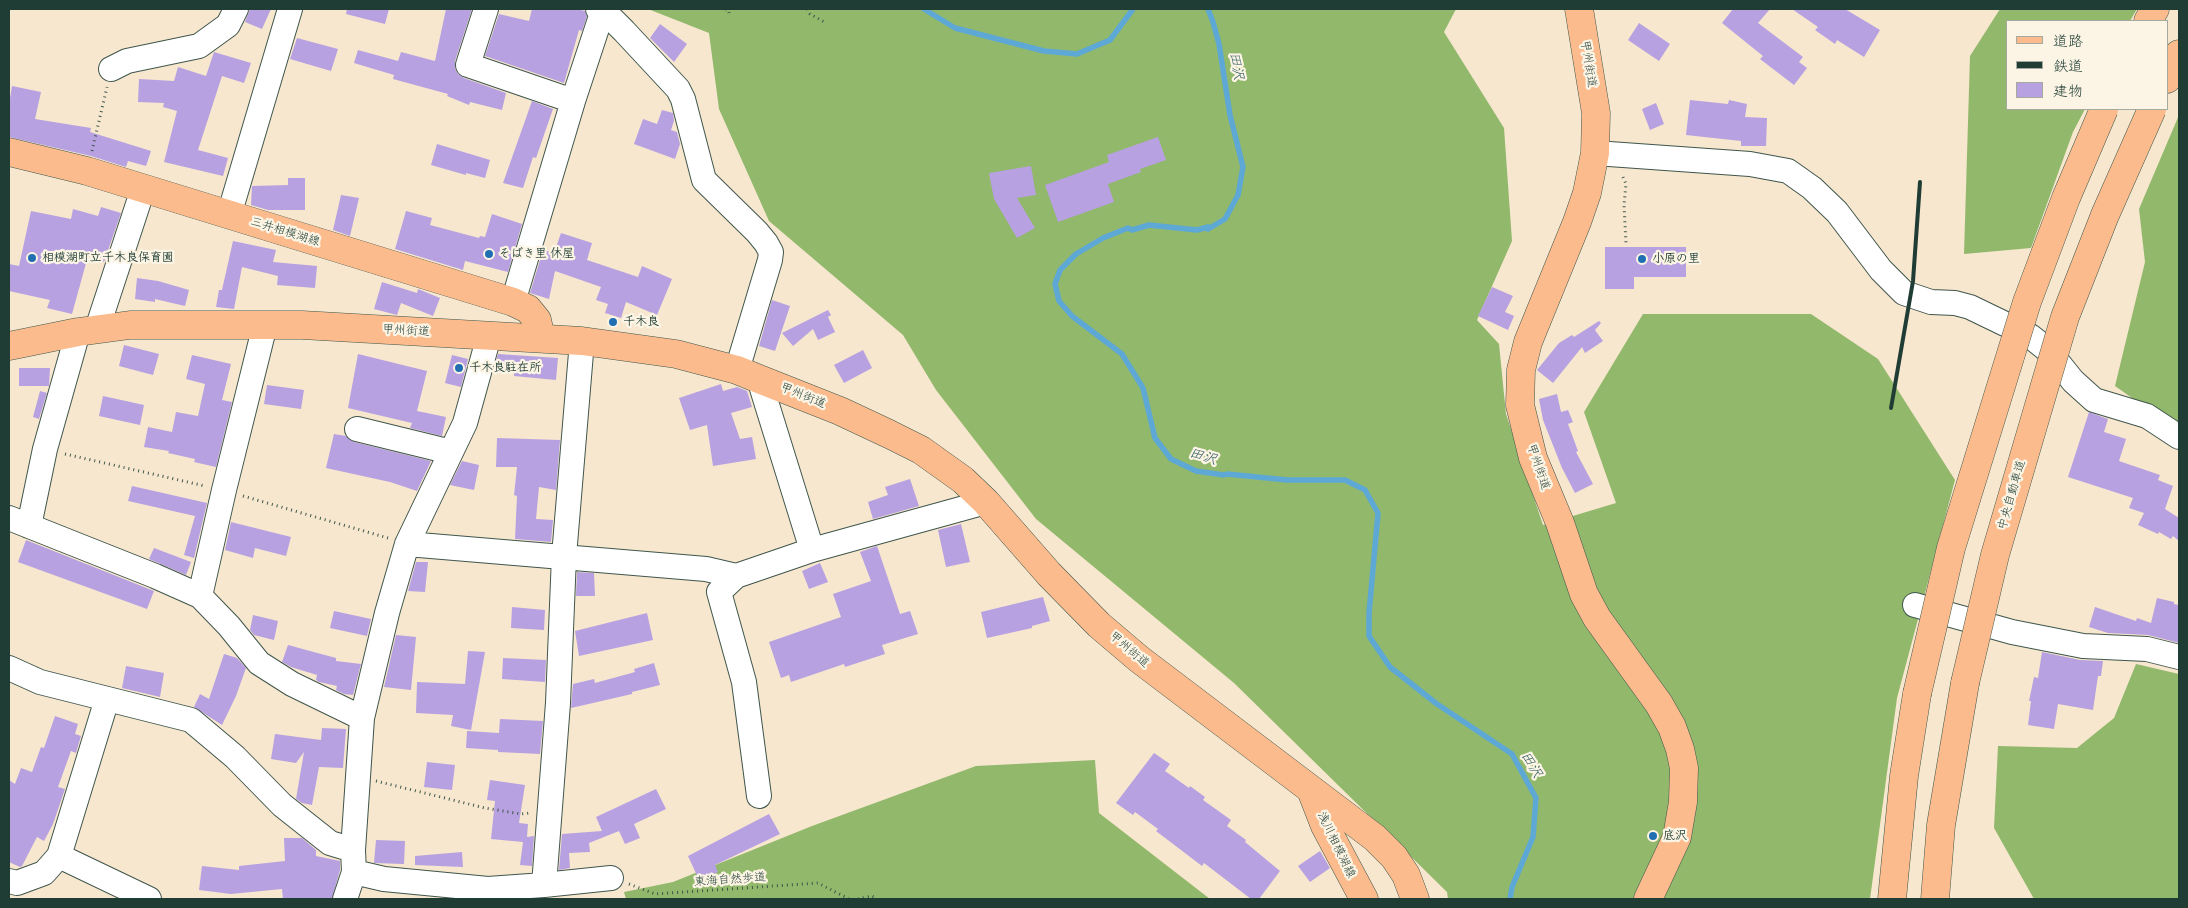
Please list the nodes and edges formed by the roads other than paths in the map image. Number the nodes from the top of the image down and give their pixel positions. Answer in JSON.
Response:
{"nodes":[{"id":1,"x":236,"y":9,"type":"edge"},
{"id":2,"x":290,"y":9,"type":"edge"},
{"id":3,"x":486,"y":9,"type":"edge"},
{"id":4,"x":1579,"y":9,"type":"edge"},
{"id":5,"x":2155,"y":9,"type":"edge"},
{"id":6,"x":601,"y":10,"type":"edge"},
{"id":7,"x":2149,"y":20,"type":"edge"},
{"id":8,"x":2179,"y":54,"type":"edge"},
{"id":9,"x":111,"y":69,"type":"road end"},
{"id":10,"x":2168,"y":77,"type":"edge"},
{"id":11,"x":573,"y":101,"type":"junction"},
{"id":12,"x":2104,"y":110,"type":"edge"},
{"id":13,"x":2152,"y":110,"type":"edge"},
{"id":14,"x":9,"y":152,"type":"edge"},
{"id":15,"x":1595,"y":153,"type":"junction"},
{"id":16,"x":143,"y":189,"type":"junction"},
{"id":17,"x":229,"y":215,"type":"junction"},
{"id":18,"x":513,"y":302,"type":"junction"},
{"id":19,"x":265,"y":325,"type":"junction"},
{"id":20,"x":87,"y":330,"type":"junction"},
{"id":21,"x":489,"y":336,"type":"junction"},
{"id":22,"x":541,"y":338,"type":"junction"},
{"id":23,"x":582,"y":341,"type":"junction"},
{"id":24,"x":9,"y":346,"type":"edge"},
{"id":25,"x":748,"y":374,"type":"junction"},
{"id":26,"x":357,"y":429,"type":"dead end"},
{"id":27,"x":2179,"y":437,"type":"edge"},
{"id":28,"x":451,"y":452,"type":"junction"},
{"id":29,"x":986,"y":502,"type":"junction"},
{"id":30,"x":19,"y":522,"type":"edge"},
{"id":31,"x":408,"y":544,"type":"junction"},
{"id":32,"x":812,"y":550,"type":"junction"},
{"id":33,"x":564,"y":556,"type":"junction"},
{"id":34,"x":736,"y":576,"type":"junction"},
{"id":35,"x":200,"y":596,"type":"junction"},
{"id":36,"x":1915,"y":605,"type":"dead end"},
{"id":37,"x":2179,"y":657,"type":"edge"},
{"id":38,"x":9,"y":668,"type":"edge"},
{"id":39,"x":107,"y":699,"type":"junction"},
{"id":40,"x":362,"y":718,"type":"junction"},
{"id":41,"x":1311,"y":790,"type":"junction"},
{"id":42,"x":759,"y":796,"type":"dead end"},
{"id":43,"x":59,"y":856,"type":"junction"},
{"id":44,"x":354,"y":861,"type":"junction"},
{"id":45,"x":611,"y":878,"type":"road end"},
{"id":46,"x":9,"y":881,"type":"edge"},
{"id":47,"x":544,"y":885,"type":"junction"},
{"id":48,"x":149,"y":899,"type":"edge"},
{"id":49,"x":345,"y":899,"type":"edge"},
{"id":50,"x":1364,"y":899,"type":"edge"},
{"id":51,"x":1415,"y":899,"type":"edge"},
{"id":52,"x":1648,"y":899,"type":"edge"},
{"id":53,"x":1892,"y":899,"type":"edge"},
{"id":54,"x":1935,"y":899,"type":"edge"}],
"edges":[{"from":1,"to":9,"type":"street"},
{"from":2,"to":17,"type":"street"},
{"from":3,"to":11,"type":"street"},
{"from":4,"to":15,"type":"main road","name":"甲州街道"},
{"from":5,"to":7,"type":"main road"},
{"from":6,"to":11,"type":"street"},
{"from":6,"to":25,"type":"street"},
{"from":8,"to":10,"type":"main road"},
{"from":11,"to":18,"type":"street"},
{"from":12,"to":53,"type":"main road","bridge":true},
{"from":13,"to":54,"type":"main road","name":"中央自動車道","bridge":true},
{"from":14,"to":16,"type":"main road","name":"三井相模湖線"},
{"from":15,"to":27,"type":"street"},
{"from":15,"to":52,"type":"main road","name":"甲州街道"},
{"from":16,"to":17,"type":"main road","name":"三井相模湖線"},
{"from":16,"to":20,"type":"street"},
{"from":17,"to":18,"type":"main road","name":"三井相模湖線"},
{"from":18,"to":22,"type":"main road","name":"三井相模湖線"},
{"from":19,"to":20,"type":"main road","name":"甲州街道"},
{"from":19,"to":21,"type":"main road","name":"甲州街道"},
{"from":19,"to":35,"type":"street"},
{"from":20,"to":24,"type":"main road","name":"甲州街道"},
{"from":20,"to":30,"type":"street"},
{"from":21,"to":22,"type":"main road","name":"甲州街道"},
{"from":21,"to":28,"type":"street"},
{"from":22,"to":23,"type":"main road","name":"甲州街道"},
{"from":23,"to":25,"type":"main road","name":"甲州街道"},
{"from":23,"to":33,"type":"street"},
{"from":25,"to":29,"type":"main road","name":"甲州街道"},
{"from":25,"to":32,"type":"street"},
{"from":26,"to":28,"type":"street"},
{"from":28,"to":31,"type":"street"},
{"from":29,"to":32,"type":"street"},
{"from":29,"to":41,"type":"main road","name":"甲州街道"},
{"from":30,"to":35,"type":"street"},
{"from":31,"to":33,"type":"street"},
{"from":31,"to":40,"type":"street"},
{"from":32,"to":34,"type":"street"},
{"from":33,"to":34,"type":"street"},
{"from":33,"to":47,"type":"street"},
{"from":34,"to":42,"type":"street"},
{"from":35,"to":40,"type":"street"},
{"from":36,"to":37,"type":"street"},
{"from":38,"to":39,"type":"street"},
{"from":39,"to":43,"type":"street"},
{"from":39,"to":44,"type":"street"},
{"from":40,"to":44,"type":"street"},
{"from":41,"to":50,"type":"main road","name":"浅川相模湖線"},
{"from":41,"to":51,"type":"main road","name":"甲州街道"},
{"from":43,"to":46,"type":"street"},
{"from":43,"to":48,"type":"street"},
{"from":44,"to":47,"type":"street"},
{"from":44,"to":49,"type":"street"},
{"from":45,"to":47,"type":"street"}]}
